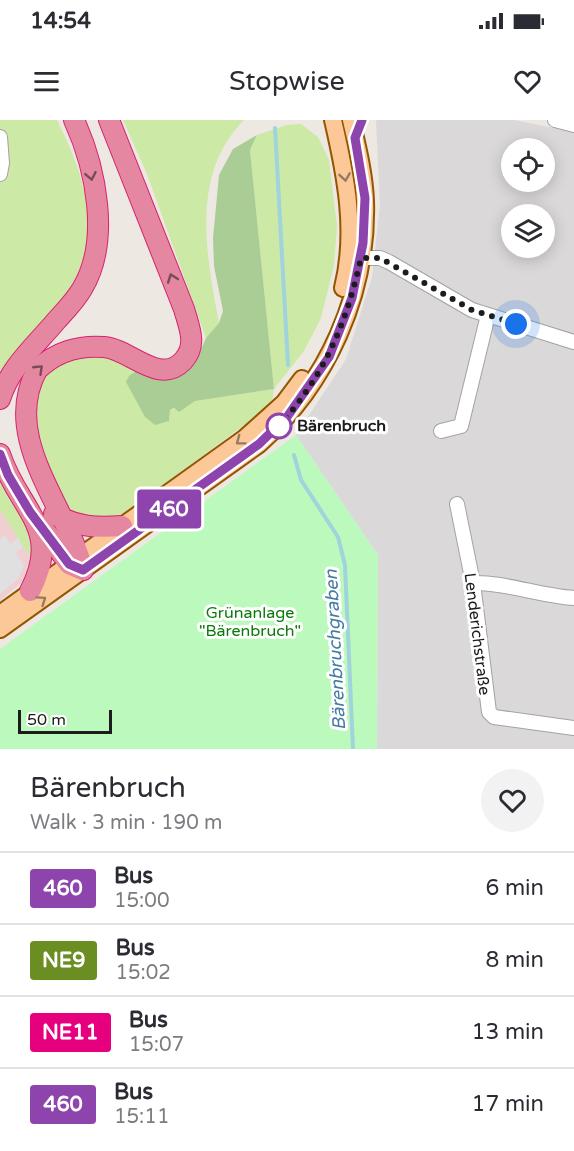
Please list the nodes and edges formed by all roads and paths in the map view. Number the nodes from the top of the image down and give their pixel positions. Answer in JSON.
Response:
{"nodes":[{"id":1,"x":74,"y":120,"type":"edge"},
{"id":2,"x":109,"y":120,"type":"edge"},
{"id":3,"x":333,"y":120,"type":"edge"},
{"id":4,"x":351,"y":120,"type":"edge"},
{"id":5,"x":362,"y":120,"type":"edge"},
{"id":6,"x":555,"y":120,"type":"edge"},
{"id":7,"x":574,"y":125,"type":"edge"},
{"id":8,"x":0,"y":137,"type":"edge"},
{"id":9,"x":355,"y":138,"type":"junction"},
{"id":10,"x":0,"y":174,"type":"edge"},
{"id":11,"x":361,"y":258,"type":"junction"},
{"id":12,"x":488,"y":315,"type":"junction"},
{"id":13,"x":574,"y":342,"type":"edge"},
{"id":14,"x":0,"y":399,"type":"edge"},
{"id":15,"x":441,"y":431,"type":"dead end"},
{"id":16,"x":0,"y":454,"type":"edge"},
{"id":17,"x":456,"y":504,"type":"dead end"},
{"id":18,"x":30,"y":512,"type":"junction"},
{"id":19,"x":54,"y":514,"type":"junction"},
{"id":20,"x":122,"y":526,"type":"junction"},
{"id":21,"x":77,"y":564,"type":"junction"},
{"id":22,"x":472,"y":583,"type":"junction"},
{"id":23,"x":30,"y":591,"type":"junction"},
{"id":24,"x":574,"y":598,"type":"edge"},
{"id":25,"x":0,"y":614,"type":"edge"},
{"id":26,"x":0,"y":629,"type":"edge"},
{"id":27,"x":574,"y":728,"type":"edge"}],
"edges":[{"from":1,"to":14,"type":"highway","one_way":true},
{"from":19,"to":2,"type":"highway","one_way":true},
{"from":3,"to":20,"type":"main road","one_way":true},
{"from":4,"to":9,"type":"main road"},
{"from":5,"to":9,"type":"main road"},
{"from":6,"to":7,"type":"street"},
{"from":8,"to":10,"type":"street"},
{"from":9,"to":11,"type":"main road"},
{"from":11,"to":12,"type":"street"},
{"from":11,"to":21,"type":"main road"},
{"from":12,"to":13,"type":"street"},
{"from":12,"to":15,"type":"street"},
{"from":16,"to":18,"type":"highway"},
{"from":17,"to":22,"type":"street","name":"Lenderichstraße"},
{"from":18,"to":21,"type":"highway"},
{"from":18,"to":23,"type":"highway"},
{"from":19,"to":20,"type":"highway"},
{"from":19,"to":21,"type":"highway"},
{"from":20,"to":21,"type":"main road"},
{"from":21,"to":23,"type":"main road"},
{"from":26,"to":21,"type":"main road","one_way":true},
{"from":22,"to":24,"type":"street"},
{"from":22,"to":27,"type":"street","name":"Lenderichstraße"},
{"from":23,"to":25,"type":"main road"}]}
